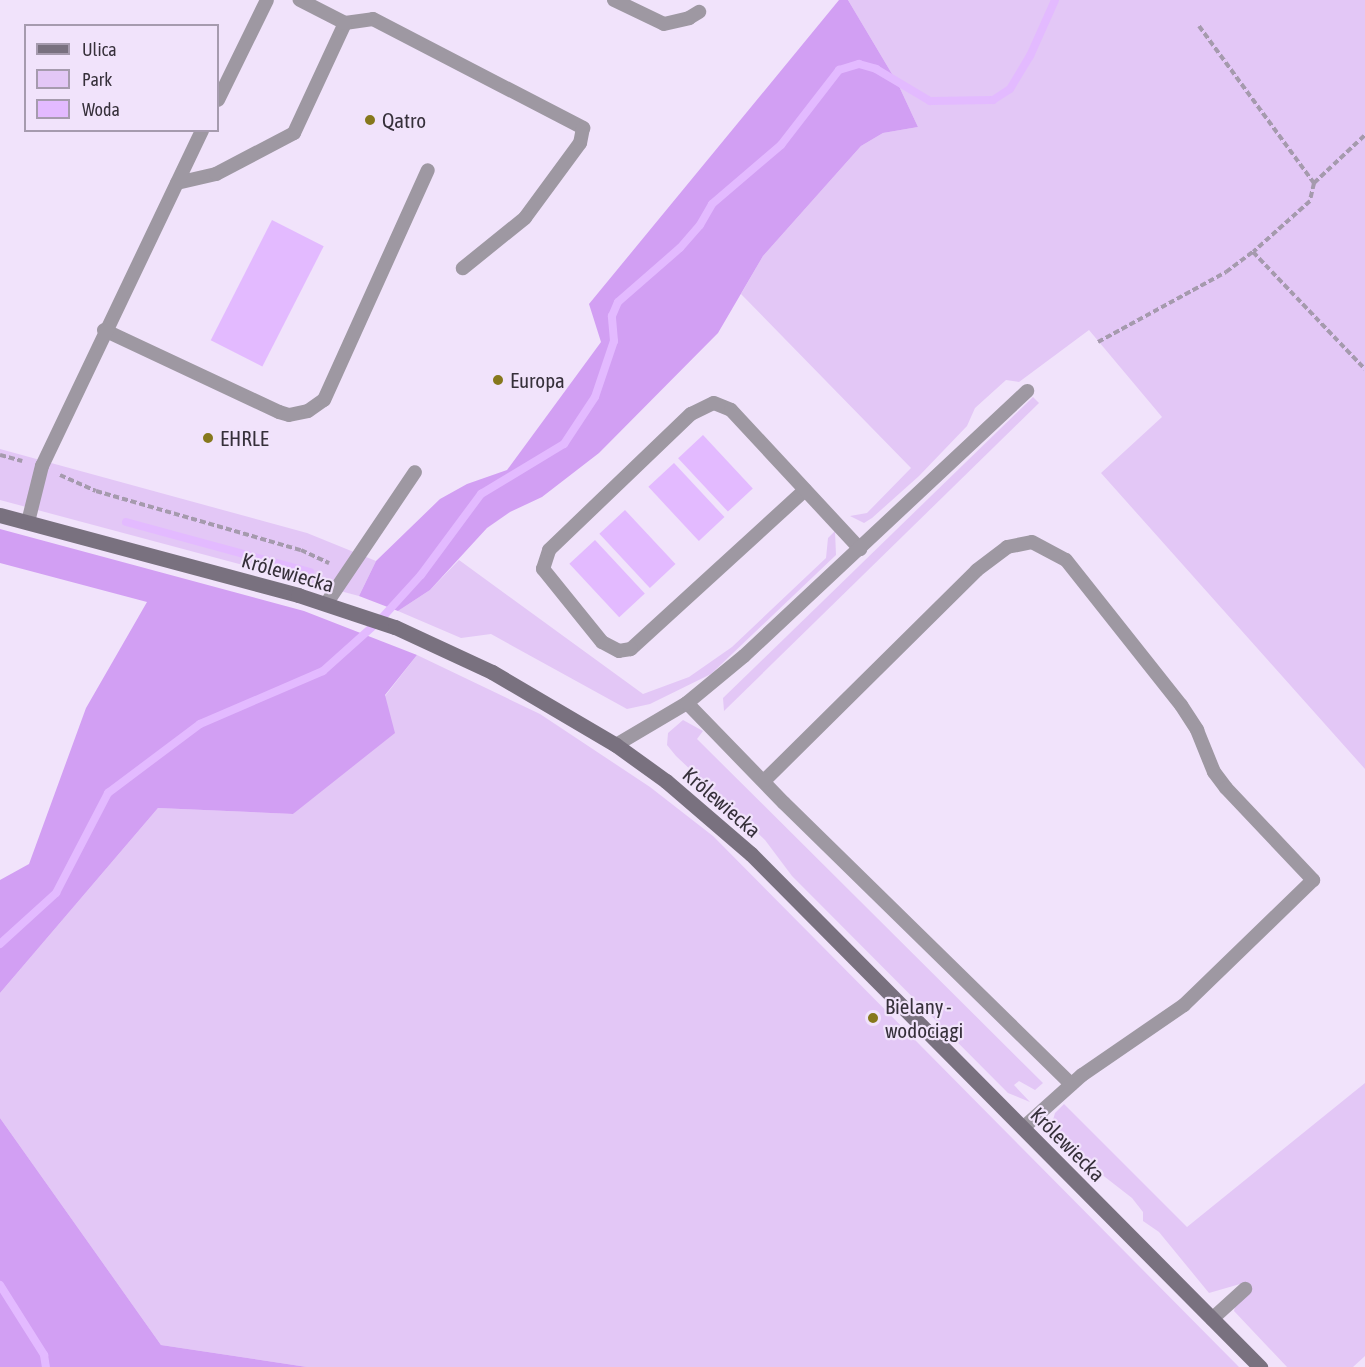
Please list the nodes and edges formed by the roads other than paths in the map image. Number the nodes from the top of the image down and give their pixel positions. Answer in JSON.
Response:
{"nodes":[{"id":1,"x":267,"y":0,"type":"edge"},
{"id":2,"x":300,"y":0,"type":"edge"},
{"id":3,"x":614,"y":0,"type":"edge"},
{"id":4,"x":699,"y":12,"type":"dead end"},
{"id":5,"x":345,"y":23,"type":"junction"},
{"id":6,"x":219,"y":98,"type":"edge"},
{"id":7,"x":201,"y":132,"type":"edge"},
{"id":8,"x":428,"y":170,"type":"dead end"},
{"id":9,"x":177,"y":183,"type":"junction"},
{"id":10,"x":463,"y":268,"type":"dead end"},
{"id":11,"x":104,"y":330,"type":"junction"},
{"id":12,"x":1027,"y":391,"type":"dead end"},
{"id":13,"x":415,"y":472,"type":"dead end"},
{"id":14,"x":805,"y":490,"type":"junction"},
{"id":15,"x":0,"y":515,"type":"edge"},
{"id":16,"x":28,"y":522,"type":"junction"},
{"id":17,"x":860,"y":549,"type":"junction"},
{"id":18,"x":327,"y":604,"type":"junction"},
{"id":19,"x":687,"y":703,"type":"junction"},
{"id":20,"x":616,"y":745,"type":"junction"},
{"id":21,"x":765,"y":780,"type":"junction"},
{"id":22,"x":1071,"y":1084,"type":"junction"},
{"id":23,"x":1023,"y":1128,"type":"junction"},
{"id":24,"x":1245,"y":1289,"type":"dead end"},
{"id":25,"x":1212,"y":1319,"type":"junction"},
{"id":26,"x":1260,"y":1367,"type":"edge"}],
"edges":[{"from":1,"to":6,"type":"lane"},
{"from":2,"to":5,"type":"lane"},
{"from":3,"to":4,"type":"lane"},
{"from":5,"to":9,"type":"lane"},
{"from":5,"to":10,"type":"lane"},
{"from":7,"to":9,"type":"lane"},
{"from":8,"to":11,"type":"lane"},
{"from":9,"to":11,"type":"lane"},
{"from":11,"to":16,"type":"lane"},
{"from":12,"to":17,"type":"lane"},
{"from":13,"to":18,"type":"lane"},
{"from":14,"to":14,"type":"lane"},
{"from":14,"to":17,"type":"lane"},
{"from":15,"to":16,"type":"main road","name":"Królewiecka"},
{"from":16,"to":18,"type":"main road","name":"Królewiecka"},
{"from":17,"to":19,"type":"lane"},
{"from":18,"to":20,"type":"main road","name":"Królewiecka"},
{"from":19,"to":20,"type":"lane"},
{"from":19,"to":21,"type":"lane"},
{"from":20,"to":23,"type":"main road","name":"Królewiecka"},
{"from":21,"to":22,"type":"lane"},
{"from":21,"to":22,"type":"lane"},
{"from":22,"to":23,"type":"lane"},
{"from":23,"to":25,"type":"main road","name":"Królewiecka"},
{"from":24,"to":25,"type":"lane"},
{"from":25,"to":26,"type":"main road","name":"Królewiecka"}]}
